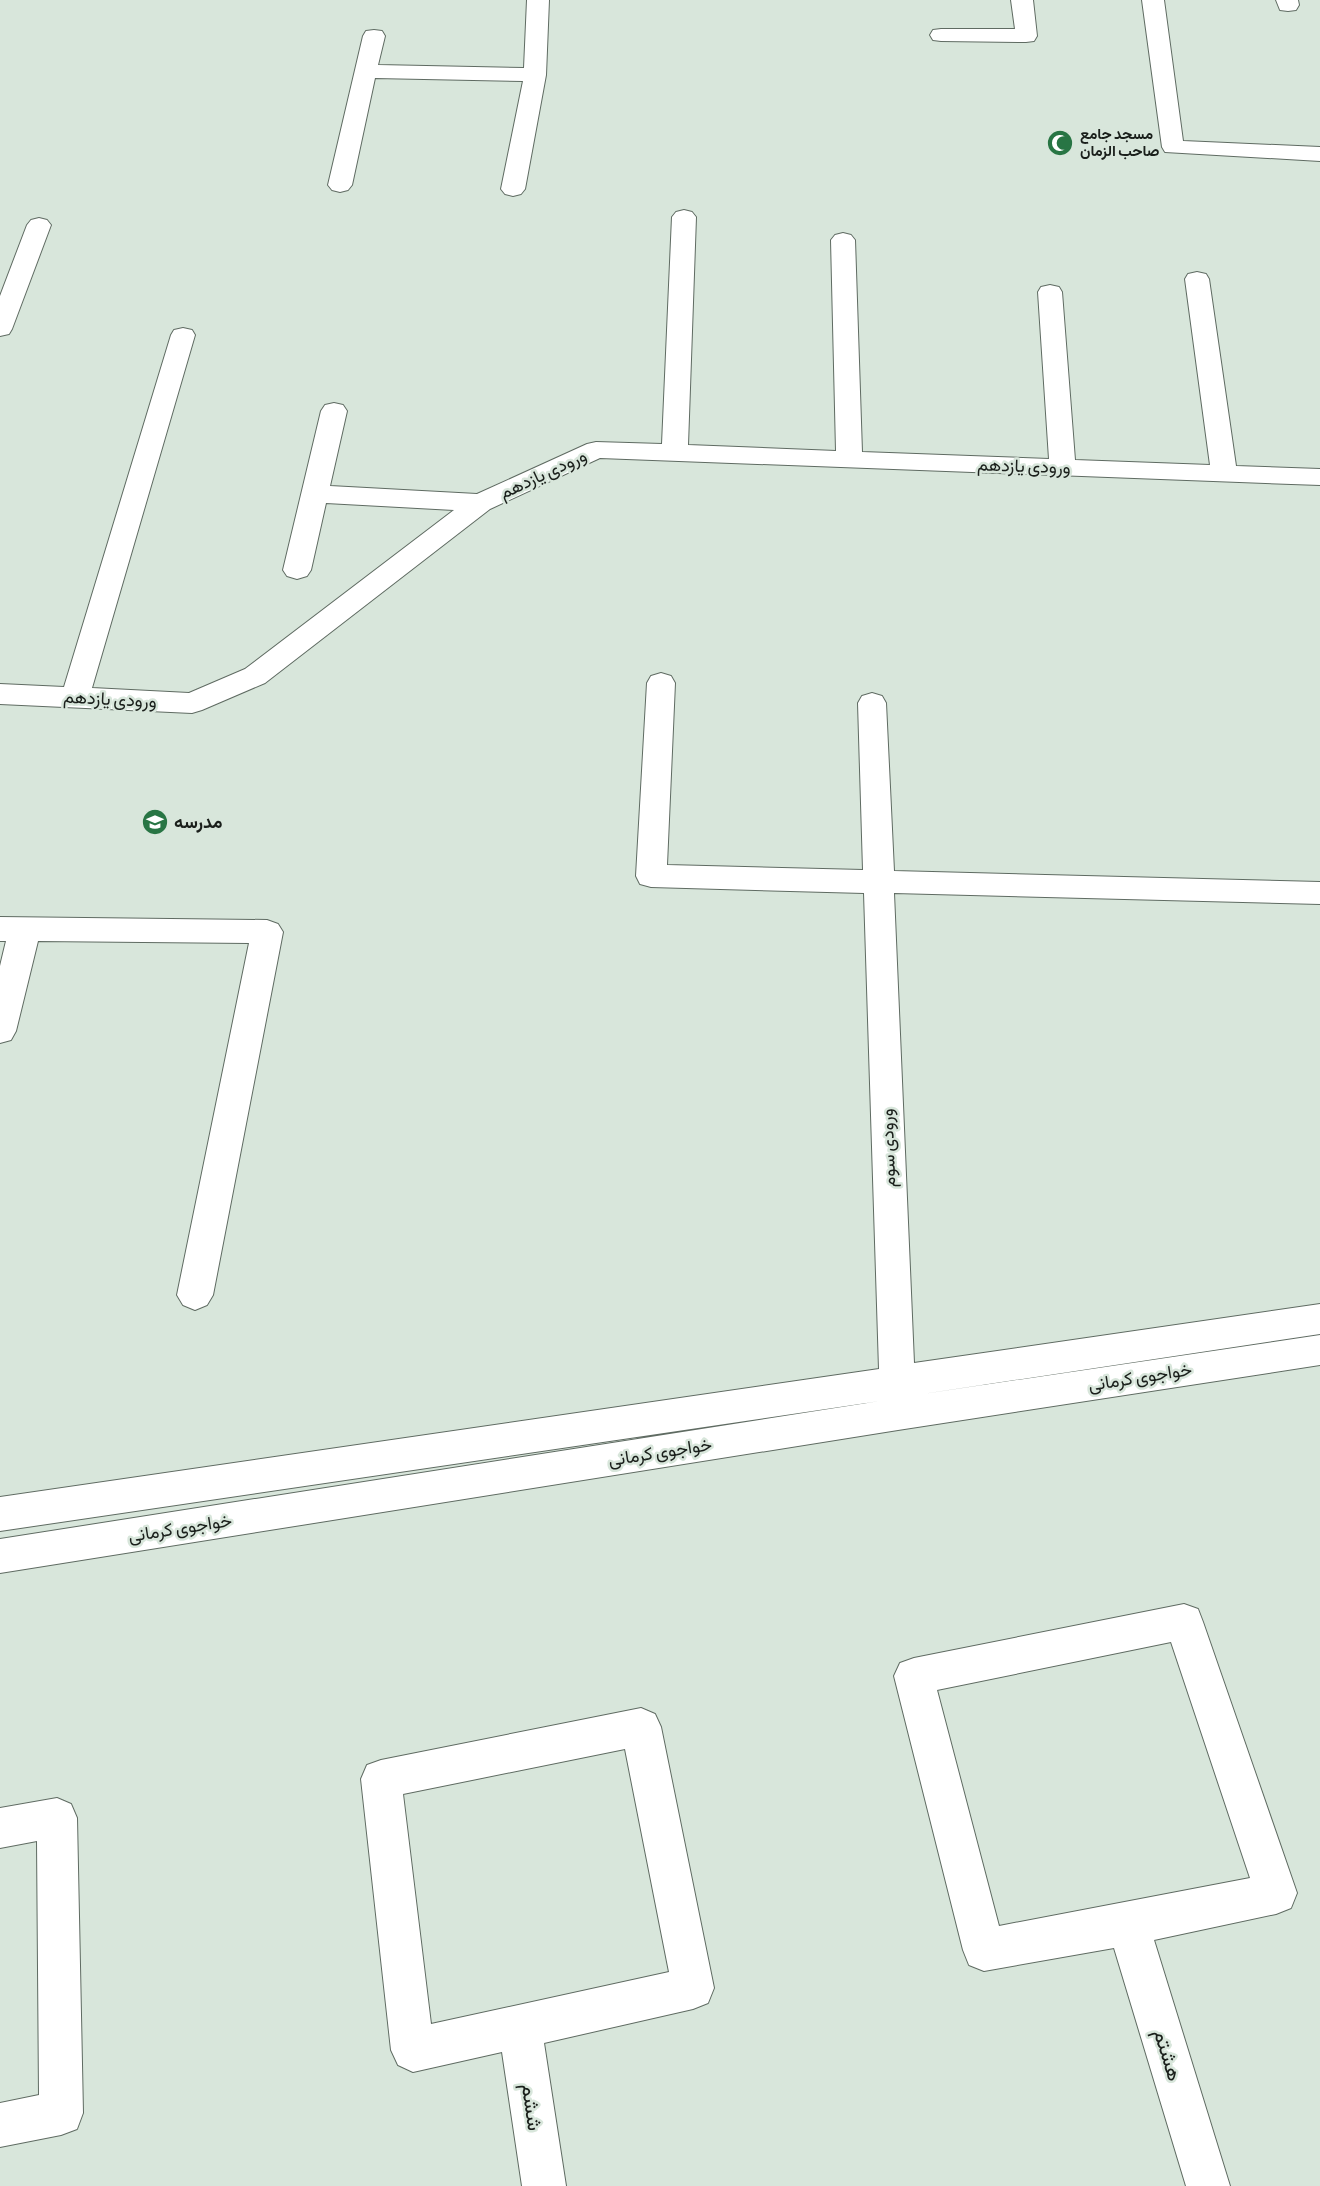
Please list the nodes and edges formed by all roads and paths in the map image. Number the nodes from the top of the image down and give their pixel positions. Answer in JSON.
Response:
{"nodes":[{"id":1,"x":538,"y":0,"type":"edge"},
{"id":2,"x":1022,"y":0,"type":"edge"},
{"id":3,"x":1153,"y":0,"type":"edge"},
{"id":4,"x":941,"y":35,"type":"dead end"},
{"id":5,"x":374,"y":36,"type":"dead end"},
{"id":6,"x":366,"y":71,"type":"junction"},
{"id":7,"x":535,"y":75,"type":"junction"},
{"id":8,"x":1320,"y":154,"type":"edge"},
{"id":9,"x":340,"y":185,"type":"dead end"},
{"id":10,"x":513,"y":189,"type":"dead end"},
{"id":11,"x":684,"y":216,"type":"dead end"},
{"id":12,"x":39,"y":225,"type":"dead end"},
{"id":13,"x":843,"y":240,"type":"dead end"},
{"id":14,"x":1197,"y":279,"type":"dead end"},
{"id":15,"x":1050,"y":292,"type":"dead end"},
{"id":16,"x":0,"y":329,"type":"edge"},
{"id":17,"x":183,"y":335,"type":"dead end"},
{"id":18,"x":334,"y":411,"type":"dead end"},
{"id":19,"x":675,"y":453,"type":"junction"},
{"id":20,"x":849,"y":460,"type":"junction"},
{"id":21,"x":1063,"y":468,"type":"junction"},
{"id":22,"x":1224,"y":474,"type":"junction"},
{"id":23,"x":1320,"y":477,"type":"edge"},
{"id":24,"x":314,"y":494,"type":"junction"},
{"id":25,"x":481,"y":503,"type":"junction"},
{"id":26,"x":297,"y":570,"type":"dead end"},
{"id":27,"x":661,"y":683,"type":"dead end"},
{"id":28,"x":0,"y":694,"type":"edge"},
{"id":29,"x":75,"y":698,"type":"junction"},
{"id":30,"x":872,"y":703,"type":"dead end"},
{"id":31,"x":878,"y":881,"type":"junction"},
{"id":32,"x":1320,"y":893,"type":"edge"},
{"id":33,"x":12,"y":929,"type":"edge"},
{"id":34,"x":0,"y":1031,"type":"edge"},
{"id":35,"x":195,"y":1295,"type":"dead end"},
{"id":36,"x":1320,"y":1319,"type":"edge"},
{"id":37,"x":1320,"y":1350,"type":"edge"},
{"id":38,"x":898,"y":1398,"type":"junction"},
{"id":39,"x":0,"y":1514,"type":"edge"},
{"id":40,"x":0,"y":1556,"type":"edge"},
{"id":41,"x":0,"y":1828,"type":"edge"},
{"id":42,"x":1128,"y":1924,"type":"junction"},
{"id":43,"x":520,"y":2028,"type":"junction"},
{"id":44,"x":0,"y":2125,"type":"edge"},
{"id":45,"x":544,"y":2186,"type":"edge"},
{"id":46,"x":1208,"y":2186,"type":"edge"}],
"edges":[{"from":1,"to":7,"type":"street"},
{"from":2,"to":4,"type":"street"},
{"from":3,"to":8,"type":"street"},
{"from":5,"to":6,"type":"street"},
{"from":6,"to":7,"type":"street"},
{"from":6,"to":9,"type":"street"},
{"from":7,"to":10,"type":"street"},
{"from":11,"to":19,"type":"street"},
{"from":12,"to":16,"type":"street"},
{"from":13,"to":20,"type":"street"},
{"from":14,"to":22,"type":"street"},
{"from":15,"to":21,"type":"street"},
{"from":17,"to":29,"type":"street"},
{"from":18,"to":24,"type":"street"},
{"from":19,"to":20,"type":"street","name":"ورودی یازدهم"},
{"from":19,"to":25,"type":"street","name":"ورودی یازدهم"},
{"from":20,"to":21,"type":"street","name":"ورودی یازدهم"},
{"from":21,"to":22,"type":"street","name":"ورودی یازدهم"},
{"from":22,"to":23,"type":"street","name":"ورودی یازدهم"},
{"from":24,"to":25,"type":"street"},
{"from":24,"to":26,"type":"street"},
{"from":25,"to":29,"type":"street","name":"ورودی یازدهم"},
{"from":27,"to":31,"type":"street"},
{"from":28,"to":29,"type":"street","name":"ورودی یازدهم"},
{"from":30,"to":31,"type":"street","name":"ورودی سوم"},
{"from":31,"to":32,"type":"street"},
{"from":31,"to":38,"type":"street","name":"ورودی سوم"},
{"from":33,"to":34,"type":"street"},
{"from":33,"to":35,"type":"street"},
{"from":36,"to":38,"type":"street","name":"خواجوی کرمانی"},
{"from":37,"to":38,"type":"street","name":"خواجوی کرمانی"},
{"from":38,"to":39,"type":"street","name":"خواجوی کرمانی"},
{"from":38,"to":40,"type":"street","name":"خواجوی کرمانی"},
{"from":41,"to":44,"type":"street"},
{"from":42,"to":42,"type":"street"},
{"from":42,"to":46,"type":"street","name":"هشتم"},
{"from":43,"to":43,"type":"street"},
{"from":43,"to":45,"type":"street","name":"ششم"}]}
